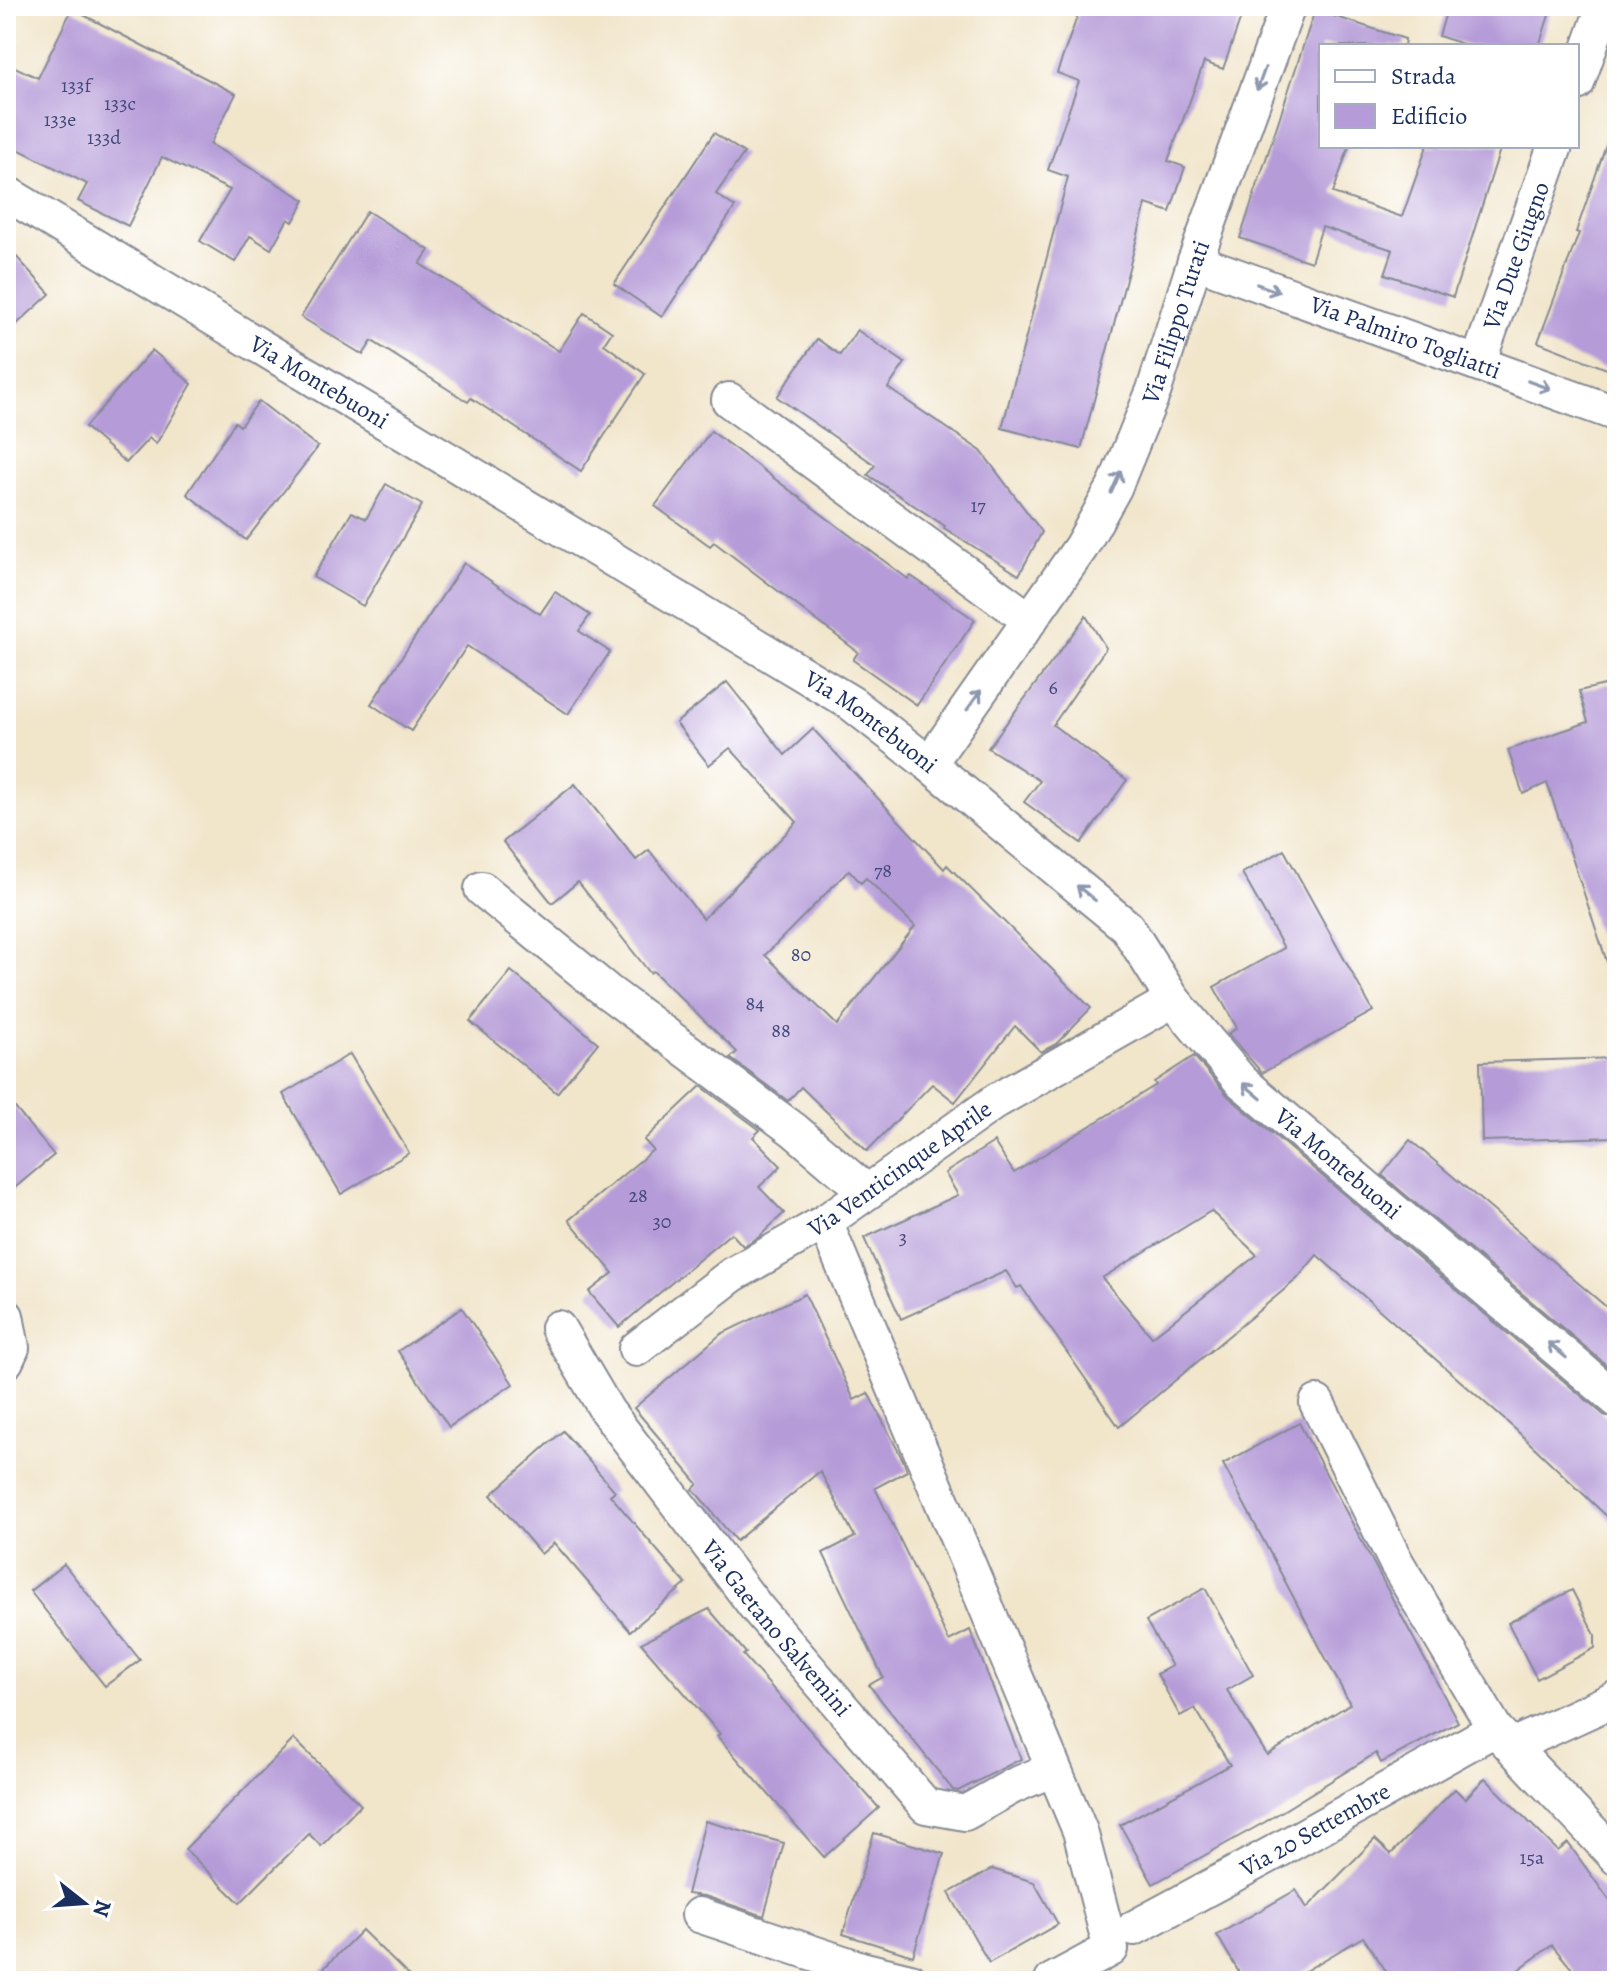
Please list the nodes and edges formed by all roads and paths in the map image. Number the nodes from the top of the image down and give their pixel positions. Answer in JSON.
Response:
{"nodes":[{"id":1,"x":1288,"y":6,"type":"edge"},
{"id":2,"x":1604,"y":6,"type":"edge"},
{"id":3,"x":1579,"y":77,"type":"edge"},
{"id":4,"x":1554,"y":148,"type":"edge"},
{"id":5,"x":6,"y":193,"type":"edge"},
{"id":6,"x":1195,"y":261,"type":"junction"},
{"id":7,"x":1478,"y":363,"type":"junction"},
{"id":8,"x":729,"y":400,"type":"dead end"},
{"id":9,"x":1617,"y":414,"type":"edge"},
{"id":10,"x":1030,"y":620,"type":"junction"},
{"id":11,"x":929,"y":764,"type":"junction"},
{"id":12,"x":482,"y":889,"type":"dead end"},
{"id":13,"x":1173,"y":1000,"type":"junction"},
{"id":14,"x":867,"y":1192,"type":"junction"},
{"id":15,"x":825,"y":1222,"type":"junction"},
{"id":16,"x":6,"y":1316,"type":"edge"},
{"id":17,"x":558,"y":1328,"type":"dead end"},
{"id":18,"x":636,"y":1349,"type":"dead end"},
{"id":19,"x":6,"y":1361,"type":"edge"},
{"id":20,"x":1617,"y":1400,"type":"edge"},
{"id":21,"x":1317,"y":1403,"type":"dead end"},
{"id":22,"x":1617,"y":1698,"type":"edge"},
{"id":23,"x":1503,"y":1738,"type":"junction"},
{"id":24,"x":1053,"y":1769,"type":"junction"},
{"id":25,"x":1617,"y":1858,"type":"edge"},
{"id":26,"x":699,"y":1915,"type":"dead end"},
{"id":27,"x":1134,"y":1928,"type":"dead end"},
{"id":28,"x":910,"y":1981,"type":"edge"},
{"id":29,"x":1052,"y":1981,"type":"edge"}],
"edges":[{"from":1,"to":6,"type":"street","name":"Via Filippo Turati","one_way":true},
{"from":2,"to":3,"type":"street"},
{"from":4,"to":7,"type":"street","name":"Via Due Giugno"},
{"from":5,"to":11,"type":"street","name":"Via Montebuoni"},
{"from":6,"to":7,"type":"street","name":"Via Palmiro Togliatti","one_way":true},
{"from":10,"to":6,"type":"street","name":"Via Filippo Turati","one_way":true},
{"from":7,"to":9,"type":"street","name":"Via Palmiro Togliatti","one_way":true},
{"from":8,"to":10,"type":"street"},
{"from":11,"to":10,"type":"street","name":"Via Filippo Turati","one_way":true},
{"from":13,"to":11,"type":"street","name":"Via Montebuoni","one_way":true},
{"from":12,"to":14,"type":"street"},
{"from":13,"to":14,"type":"street","name":"Via Venticinque Aprile"},
{"from":20,"to":13,"type":"street","name":"Via Montebuoni","one_way":true},
{"from":14,"to":15,"type":"street","name":"Via Venticinque Aprile"},
{"from":15,"to":18,"type":"street","name":"Via Venticinque Aprile"},
{"from":15,"to":24,"type":"street"},
{"from":16,"to":19,"type":"street"},
{"from":17,"to":24,"type":"street","name":"Via Gaetano Salvemini"},
{"from":21,"to":23,"type":"street"},
{"from":22,"to":23,"type":"street","name":"Via 20 Settembre"},
{"from":23,"to":25,"type":"street"},
{"from":23,"to":27,"type":"street","name":"Via 20 Settembre"},
{"from":24,"to":29,"type":"street"},
{"from":26,"to":28,"type":"street"}]}
